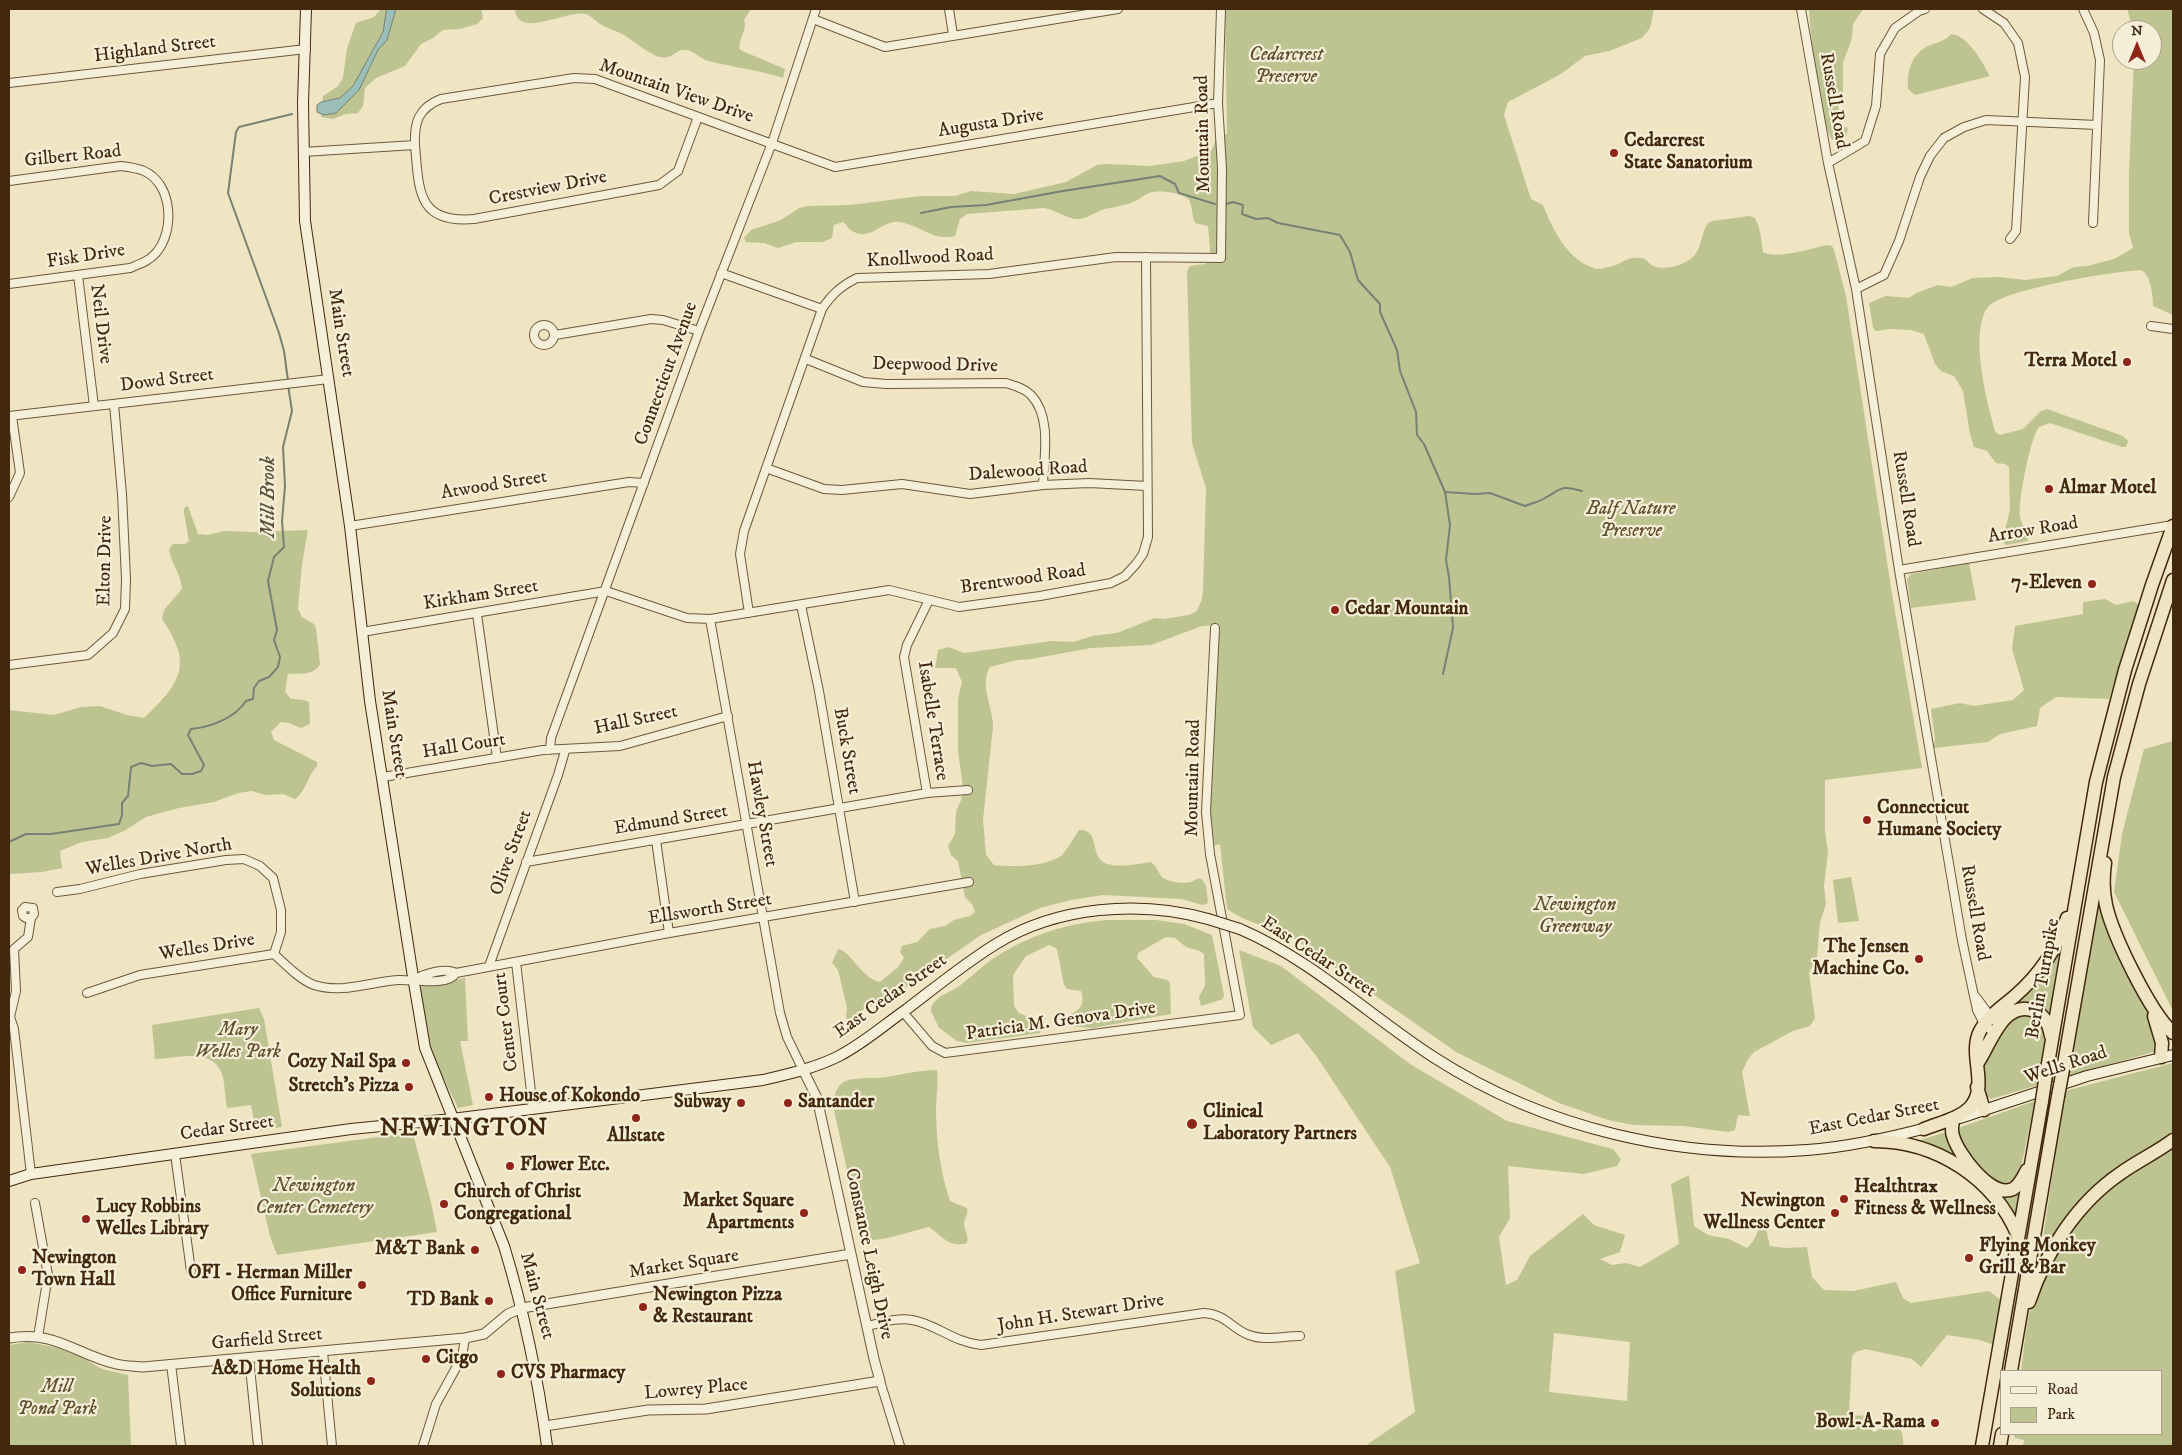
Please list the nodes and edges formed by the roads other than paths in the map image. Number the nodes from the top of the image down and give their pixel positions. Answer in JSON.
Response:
{"nodes":[{"id":1,"x":306,"y":9,"type":"edge"},
{"id":2,"x":816,"y":9,"type":"edge"},
{"id":3,"x":950,"y":9,"type":"edge"},
{"id":4,"x":1118,"y":9,"type":"edge"},
{"id":5,"x":1221,"y":9,"type":"edge"},
{"id":6,"x":1801,"y":9,"type":"edge"},
{"id":7,"x":1925,"y":9,"type":"edge"},
{"id":8,"x":1983,"y":9,"type":"edge"},
{"id":9,"x":2083,"y":9,"type":"edge"},
{"id":10,"x":812,"y":19,"type":"junction"},
{"id":11,"x":954,"y":35,"type":"junction"},
{"id":12,"x":306,"y":49,"type":"junction"},
{"id":13,"x":9,"y":84,"type":"edge"},
{"id":14,"x":1218,"y":103,"type":"junction"},
{"id":15,"x":698,"y":117,"type":"junction"},
{"id":16,"x":2022,"y":123,"type":"junction"},
{"id":17,"x":2097,"y":125,"type":"junction"},
{"id":18,"x":772,"y":143,"type":"junction"},
{"id":19,"x":416,"y":145,"type":"junction"},
{"id":20,"x":303,"y":152,"type":"junction"},
{"id":21,"x":1828,"y":163,"type":"junction"},
{"id":22,"x":9,"y":181,"type":"edge"},
{"id":23,"x":163,"y":189,"type":"joint"},
{"id":24,"x":2093,"y":223,"type":"dead end"},
{"id":25,"x":2010,"y":239,"type":"dead end"},
{"id":26,"x":1146,"y":257,"type":"junction"},
{"id":27,"x":1221,"y":258,"type":"joint"},
{"id":28,"x":721,"y":273,"type":"junction"},
{"id":29,"x":78,"y":275,"type":"junction"},
{"id":30,"x":9,"y":284,"type":"edge"},
{"id":31,"x":1856,"y":289,"type":"junction"},
{"id":32,"x":822,"y":309,"type":"junction"},
{"id":33,"x":2151,"y":326,"type":"dead end"},
{"id":34,"x":2173,"y":329,"type":"edge"},
{"id":35,"x":699,"y":331,"type":"junction"},
{"id":36,"x":555,"y":334,"type":"dead end"},
{"id":37,"x":806,"y":359,"type":"junction"},
{"id":38,"x":329,"y":379,"type":"junction"},
{"id":39,"x":114,"y":404,"type":"junction"},
{"id":40,"x":94,"y":406,"type":"junction"},
{"id":41,"x":10,"y":416,"type":"edge"},
{"id":42,"x":766,"y":468,"type":"junction"},
{"id":43,"x":644,"y":483,"type":"junction"},
{"id":44,"x":1043,"y":485,"type":"junction"},
{"id":45,"x":1147,"y":486,"type":"junction"},
{"id":46,"x":9,"y":497,"type":"edge"},
{"id":47,"x":2173,"y":525,"type":"edge"},
{"id":48,"x":350,"y":526,"type":"junction"},
{"id":49,"x":1899,"y":570,"type":"junction"},
{"id":50,"x":2173,"y":580,"type":"edge"},
{"id":51,"x":606,"y":591,"type":"junction"},
{"id":52,"x":929,"y":600,"type":"junction"},
{"id":53,"x":801,"y":605,"type":"junction"},
{"id":54,"x":477,"y":614,"type":"junction"},
{"id":55,"x":749,"y":614,"type":"junction"},
{"id":56,"x":710,"y":619,"type":"junction"},
{"id":57,"x":1215,"y":628,"type":"dead end"},
{"id":58,"x":362,"y":632,"type":"junction"},
{"id":59,"x":9,"y":666,"type":"edge"},
{"id":60,"x":728,"y":716,"type":"junction"},
{"id":61,"x":550,"y":750,"type":"junction"},
{"id":62,"x":565,"y":750,"type":"junction"},
{"id":63,"x":2120,"y":754,"type":"junction"},
{"id":64,"x":498,"y":758,"type":"junction"},
{"id":65,"x":383,"y":777,"type":"junction"},
{"id":66,"x":968,"y":790,"type":"dead end"},
{"id":67,"x":927,"y":793,"type":"junction"},
{"id":68,"x":839,"y":808,"type":"junction"},
{"id":69,"x":746,"y":825,"type":"junction"},
{"id":70,"x":656,"y":840,"type":"junction"},
{"id":71,"x":526,"y":862,"type":"junction"},
{"id":72,"x":2080,"y":875,"type":"junction"},
{"id":73,"x":969,"y":882,"type":"dead end"},
{"id":74,"x":57,"y":892,"type":"dead end"},
{"id":75,"x":856,"y":902,"type":"junction"},
{"id":76,"x":31,"y":918,"type":"dead end"},
{"id":77,"x":763,"y":918,"type":"junction"},
{"id":78,"x":669,"y":933,"type":"junction"},
{"id":79,"x":274,"y":954,"type":"junction"},
{"id":80,"x":516,"y":962,"type":"junction"},
{"id":81,"x":489,"y":966,"type":"junction"},
{"id":82,"x":414,"y":980,"type":"junction"},
{"id":83,"x":87,"y":993,"type":"dead end"},
{"id":84,"x":2148,"y":1000,"type":"junction"},
{"id":85,"x":902,"y":1012,"type":"junction"},
{"id":86,"x":1240,"y":1015,"type":"joint"},
{"id":87,"x":1991,"y":1025,"type":"junction"},
{"id":88,"x":2173,"y":1033,"type":"edge"},
{"id":89,"x":2052,"y":1044,"type":"junction"},
{"id":90,"x":2167,"y":1056,"type":"edge"},
{"id":91,"x":803,"y":1070,"type":"junction"},
{"id":92,"x":1977,"y":1087,"type":"junction"},
{"id":93,"x":533,"y":1109,"type":"junction"},
{"id":94,"x":1984,"y":1110,"type":"junction"},
{"id":95,"x":1970,"y":1115,"type":"joint"},
{"id":96,"x":452,"y":1119,"type":"junction"},
{"id":97,"x":1953,"y":1120,"type":"junction"},
{"id":98,"x":1924,"y":1129,"type":"junction"},
{"id":99,"x":2173,"y":1140,"type":"edge"},
{"id":100,"x":1874,"y":1141,"type":"junction"},
{"id":101,"x":175,"y":1154,"type":"junction"},
{"id":102,"x":2032,"y":1156,"type":"junction"},
{"id":103,"x":31,"y":1174,"type":"junction"},
{"id":104,"x":9,"y":1181,"type":"edge"},
{"id":105,"x":1983,"y":1182,"type":"junction"},
{"id":106,"x":35,"y":1204,"type":"dead end"},
{"id":107,"x":2018,"y":1236,"type":"junction"},
{"id":108,"x":851,"y":1254,"type":"junction"},
{"id":109,"x":191,"y":1272,"type":"dead end"},
{"id":110,"x":522,"y":1308,"type":"junction"},
{"id":111,"x":867,"y":1326,"type":"junction"},
{"id":112,"x":1300,"y":1336,"type":"dead end"},
{"id":113,"x":38,"y":1337,"type":"junction"},
{"id":114,"x":9,"y":1338,"type":"edge"},
{"id":115,"x":465,"y":1338,"type":"junction"},
{"id":116,"x":2015,"y":1345,"type":"junction"},
{"id":117,"x":322,"y":1352,"type":"junction"},
{"id":118,"x":248,"y":1358,"type":"junction"},
{"id":119,"x":172,"y":1364,"type":"junction"},
{"id":120,"x":2011,"y":1370,"type":"edge"},
{"id":121,"x":880,"y":1381,"type":"junction"},
{"id":122,"x":545,"y":1426,"type":"junction"},
{"id":123,"x":181,"y":1446,"type":"edge"},
{"id":124,"x":258,"y":1446,"type":"edge"},
{"id":125,"x":332,"y":1446,"type":"edge"},
{"id":126,"x":423,"y":1446,"type":"edge"},
{"id":127,"x":547,"y":1446,"type":"edge"},
{"id":128,"x":900,"y":1446,"type":"edge"},
{"id":129,"x":1982,"y":1446,"type":"edge"}],
"edges":[{"from":1,"to":12,"type":"main road","name":"Main Street"},
{"from":2,"to":10,"type":"street","name":"Connecticut Avenue"},
{"from":3,"to":11,"type":"street"},
{"from":4,"to":11,"type":"street"},
{"from":5,"to":14,"type":"street","name":"Mountain Road"},
{"from":6,"to":21,"type":"street","name":"Russell Road"},
{"from":7,"to":21,"type":"street"},
{"from":8,"to":16,"type":"street"},
{"from":9,"to":17,"type":"street"},
{"from":10,"to":11,"type":"street"},
{"from":10,"to":18,"type":"street","name":"Connecticut Avenue"},
{"from":12,"to":13,"type":"street","name":"Highland Street"},
{"from":12,"to":20,"type":"main road","name":"Main Street"},
{"from":14,"to":18,"type":"street","name":"Augusta Drive"},
{"from":14,"to":27,"type":"street","name":"Mountain Road"},
{"from":15,"to":18,"type":"street","name":"Mountain View Drive"},
{"from":15,"to":19,"type":"street","name":"Mountain View Drive"},
{"from":15,"to":19,"type":"street","name":"Crestview Drive"},
{"from":16,"to":17,"type":"street"},
{"from":16,"to":25,"type":"street"},
{"from":16,"to":31,"type":"street"},
{"from":17,"to":24,"type":"street"},
{"from":18,"to":28,"type":"street","name":"Connecticut Avenue"},
{"from":19,"to":20,"type":"street"},
{"from":20,"to":38,"type":"main road","name":"Main Street"},
{"from":21,"to":31,"type":"street","name":"Russell Road"},
{"from":22,"to":23,"type":"street","name":"Gilbert Road"},
{"from":23,"to":29,"type":"street","name":"Fisk Drive"},
{"from":26,"to":27,"type":"street","name":"Knollwood Road"},
{"from":26,"to":32,"type":"street","name":"Knollwood Road"},
{"from":26,"to":45,"type":"street","name":"Brentwood Road"},
{"from":28,"to":32,"type":"street"},
{"from":28,"to":35,"type":"street","name":"Connecticut Avenue"},
{"from":29,"to":30,"type":"street","name":"Fisk Drive"},
{"from":29,"to":40,"type":"street","name":"Neil Drive"},
{"from":31,"to":49,"type":"street","name":"Russell Road"},
{"from":32,"to":37,"type":"street","name":"Knollwood Road"},
{"from":33,"to":34,"type":"street"},
{"from":35,"to":36,"type":"street"},
{"from":35,"to":43,"type":"street","name":"Connecticut Avenue"},
{"from":37,"to":42,"type":"street","name":"Knollwood Road"},
{"from":37,"to":44,"type":"street","name":"Deepwood Drive"},
{"from":38,"to":39,"type":"street","name":"Dowd Street"},
{"from":38,"to":48,"type":"main road","name":"Main Street"},
{"from":39,"to":40,"type":"street","name":"Dowd Street"},
{"from":39,"to":59,"type":"street","name":"Elton Drive"},
{"from":40,"to":41,"type":"street","name":"Dowd Street"},
{"from":41,"to":46,"type":"street"},
{"from":42,"to":44,"type":"street","name":"Dalewood Road"},
{"from":42,"to":55,"type":"street","name":"Knollwood Road"},
{"from":43,"to":48,"type":"street","name":"Atwood Street"},
{"from":43,"to":51,"type":"street","name":"Connecticut Avenue"},
{"from":44,"to":45,"type":"street","name":"Dalewood Road"},
{"from":45,"to":52,"type":"street","name":"Brentwood Road"},
{"from":47,"to":49,"type":"street","name":"Arrow Road"},
{"from":47,"to":72,"type":"highway","name":"Berlin Turnpike"},
{"from":48,"to":58,"type":"main road","name":"Main Street"},
{"from":49,"to":87,"type":"street","name":"Russell Road"},
{"from":50,"to":63,"type":"highway","name":"Berlin Turnpike"},
{"from":51,"to":54,"type":"street","name":"Kirkham Street"},
{"from":51,"to":56,"type":"street","name":"Brentwood Road"},
{"from":51,"to":61,"type":"street","name":"Connecticut Avenue"},
{"from":52,"to":53,"type":"street","name":"Brentwood Road"},
{"from":52,"to":67,"type":"street","name":"Isabelle Terrace"},
{"from":53,"to":55,"type":"street","name":"Brentwood Road"},
{"from":53,"to":68,"type":"street","name":"Buck Street"},
{"from":54,"to":58,"type":"street","name":"Kirkham Street"},
{"from":54,"to":64,"type":"street"},
{"from":55,"to":56,"type":"street","name":"Brentwood Road"},
{"from":56,"to":60,"type":"street","name":"Hawley Street"},
{"from":57,"to":86,"type":"street","name":"Mountain Road"},
{"from":58,"to":65,"type":"main road","name":"Main Street"},
{"from":60,"to":62,"type":"street","name":"Hall Street"},
{"from":60,"to":69,"type":"street","name":"Hawley Street"},
{"from":61,"to":62,"type":"street","name":"Hall Street"},
{"from":61,"to":64,"type":"street","name":"Hall Court"},
{"from":62,"to":71,"type":"street","name":"Olive Street"},
{"from":63,"to":84,"type":"highway"},
{"from":63,"to":116,"type":"highway","name":"Berlin Turnpike","bridge":true},
{"from":64,"to":65,"type":"street","name":"Hall Court"},
{"from":65,"to":82,"type":"main road","name":"Main Street"},
{"from":66,"to":67,"type":"street","name":"Edmund Street"},
{"from":67,"to":68,"type":"street","name":"Edmund Street"},
{"from":68,"to":69,"type":"street","name":"Edmund Street"},
{"from":68,"to":75,"type":"street","name":"Buck Street"},
{"from":69,"to":70,"type":"street","name":"Edmund Street"},
{"from":69,"to":77,"type":"street","name":"Hawley Street"},
{"from":70,"to":71,"type":"street","name":"Edmund Street"},
{"from":70,"to":78,"type":"street"},
{"from":71,"to":81,"type":"street","name":"Olive Street"},
{"from":72,"to":87,"type":"highway"},
{"from":72,"to":89,"type":"highway","name":"Berlin Turnpike"},
{"from":73,"to":75,"type":"street","name":"Ellsworth Street"},
{"from":74,"to":79,"type":"street","name":"Welles Drive North"},
{"from":75,"to":77,"type":"street","name":"Ellsworth Street"},
{"from":76,"to":103,"type":"street"},
{"from":77,"to":78,"type":"street","name":"Ellsworth Street"},
{"from":77,"to":91,"type":"street","name":"Hawley Street"},
{"from":78,"to":80,"type":"street","name":"Ellsworth Street"},
{"from":79,"to":82,"type":"street","name":"Welles Drive"},
{"from":79,"to":83,"type":"street","name":"Welles Drive"},
{"from":80,"to":81,"type":"street","name":"Ellsworth Street"},
{"from":80,"to":93,"type":"street","name":"Center Court"},
{"from":81,"to":82,"type":"street","name":"Ellsworth Street"},
{"from":82,"to":96,"type":"main road","name":"Main Street"},
{"from":84,"to":88,"type":"highway"},
{"from":84,"to":90,"type":"highway"},
{"from":85,"to":86,"type":"street","name":"Patricia M. Genova Drive"},
{"from":85,"to":91,"type":"main road","name":"East Cedar Street"},
{"from":85,"to":100,"type":"main road","name":"East Cedar Street","bridge":true},
{"from":87,"to":89,"type":"highway"},
{"from":87,"to":92,"type":"highway"},
{"from":89,"to":102,"type":"highway","name":"Berlin Turnpike","bridge":true},
{"from":90,"to":94,"type":"main road","name":"Wells Road"},
{"from":91,"to":93,"type":"main road","name":"East Cedar Street"},
{"from":91,"to":108,"type":"street","name":"Constance Leigh Drive"},
{"from":92,"to":94,"type":"highway"},
{"from":92,"to":98,"type":"highway"},
{"from":93,"to":96,"type":"main road","name":"East Cedar Street"},
{"from":94,"to":95,"type":"main road","name":"Wells Road"},
{"from":95,"to":97,"type":"main road","name":"East Cedar Street"},
{"from":96,"to":101,"type":"main road","name":"Cedar Street"},
{"from":96,"to":110,"type":"main road","name":"Main Street"},
{"from":97,"to":98,"type":"main road","name":"East Cedar Street"},
{"from":97,"to":105,"type":"highway"},
{"from":98,"to":100,"type":"main road","name":"East Cedar Street"},
{"from":99,"to":116,"type":"highway"},
{"from":100,"to":105,"type":"highway"},
{"from":101,"to":103,"type":"main road","name":"Cedar Street"},
{"from":101,"to":109,"type":"street"},
{"from":102,"to":105,"type":"highway"},
{"from":102,"to":107,"type":"highway","name":"Berlin Turnpike"},
{"from":103,"to":104,"type":"main road","name":"Cedar Street"},
{"from":105,"to":107,"type":"highway"},
{"from":106,"to":113,"type":"street"},
{"from":107,"to":129,"type":"highway","name":"Berlin Turnpike"},
{"from":108,"to":110,"type":"street","name":"Market Square"},
{"from":108,"to":111,"type":"street","name":"Constance Leigh Drive"},
{"from":110,"to":115,"type":"street","name":"Garfield Street"},
{"from":110,"to":122,"type":"main road","name":"Main Street"},
{"from":111,"to":112,"type":"street","name":"John H. Stewart Drive"},
{"from":111,"to":121,"type":"street","name":"Constance Leigh Drive"},
{"from":113,"to":114,"type":"street","name":"Garfield Street"},
{"from":113,"to":119,"type":"street","name":"Garfield Street"},
{"from":115,"to":117,"type":"street","name":"Garfield Street"},
{"from":115,"to":126,"type":"street"},
{"from":116,"to":120,"type":"highway","name":"Berlin Turnpike"},
{"from":117,"to":118,"type":"street","name":"Garfield Street"},
{"from":117,"to":125,"type":"street"},
{"from":118,"to":119,"type":"street","name":"Garfield Street"},
{"from":118,"to":124,"type":"street"},
{"from":119,"to":123,"type":"street"},
{"from":121,"to":122,"type":"street","name":"Lowrey Place"},
{"from":121,"to":128,"type":"street","name":"Constance Leigh Drive"},
{"from":122,"to":127,"type":"main road","name":"Main Street"}]}
